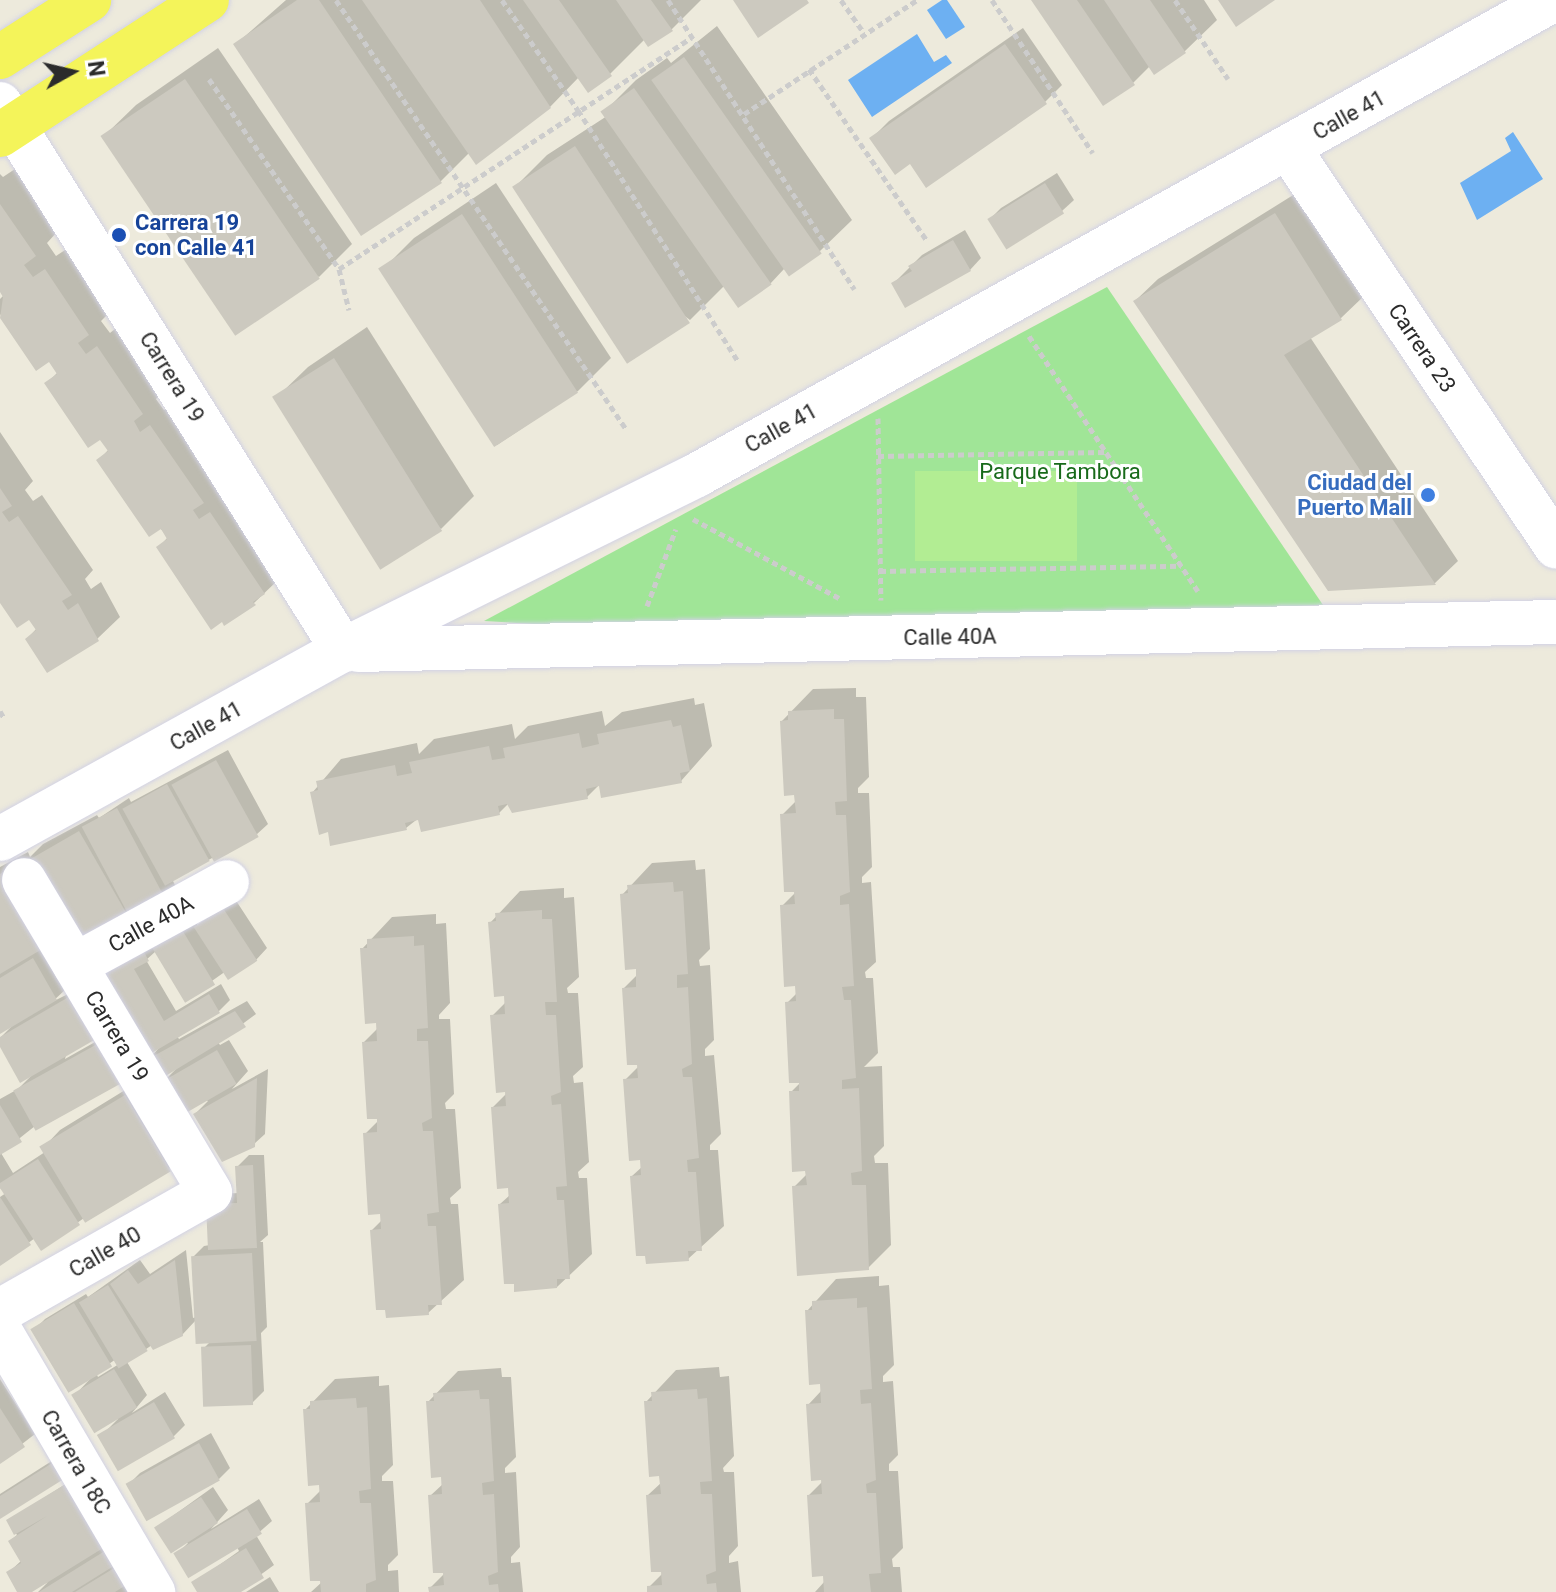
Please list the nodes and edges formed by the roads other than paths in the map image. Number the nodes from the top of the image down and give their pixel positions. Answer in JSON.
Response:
{"nodes":[{"id":1,"x":89,"y":0,"type":"edge"},
{"id":2,"x":207,"y":0,"type":"edge"},
{"id":3,"x":1553,"y":0,"type":"edge"},
{"id":4,"x":0,"y":57,"type":"edge"},
{"id":5,"x":5,"y":121,"type":"edge"},
{"id":6,"x":1289,"y":149,"type":"junction"},
{"id":7,"x":1556,"y":547,"type":"edge"},
{"id":8,"x":1556,"y":622,"type":"edge"},
{"id":9,"x":343,"y":650,"type":"junction"},
{"id":10,"x":0,"y":839,"type":"edge"},
{"id":11,"x":24,"y":880,"type":"dead end"},
{"id":12,"x":227,"y":882,"type":"dead end"},
{"id":13,"x":75,"y":965,"type":"junction"},
{"id":14,"x":210,"y":1192,"type":"joint"},
{"id":15,"x":0,"y":1311,"type":"edge"},
{"id":16,"x":0,"y":1331,"type":"edge"},
{"id":17,"x":153,"y":1592,"type":"edge"}],
"edges":[{"from":1,"to":4,"type":"main road"},
{"from":2,"to":5,"type":"main road"},
{"from":3,"to":6,"type":"street","name":"Calle 41"},
{"from":5,"to":9,"type":"street","name":"Carrera 19"},
{"from":6,"to":7,"type":"street","name":"Carrera 23"},
{"from":6,"to":9,"type":"street","name":"Calle 41"},
{"from":8,"to":9,"type":"street","name":"Calle 40A"},
{"from":9,"to":10,"type":"street","name":"Calle 41"},
{"from":11,"to":13,"type":"street","name":"Carrera 19"},
{"from":12,"to":13,"type":"street","name":"Calle 40A"},
{"from":13,"to":14,"type":"street","name":"Carrera 19"},
{"from":14,"to":15,"type":"street","name":"Calle 40"},
{"from":16,"to":17,"type":"street","name":"Carrera 18C"}]}
